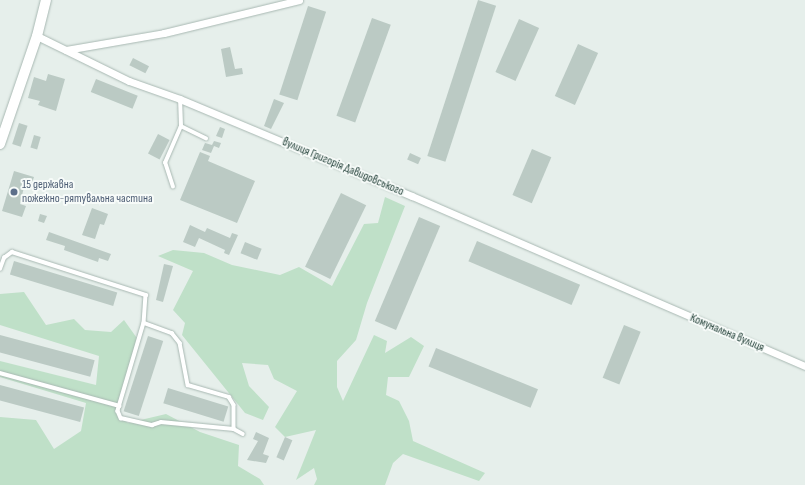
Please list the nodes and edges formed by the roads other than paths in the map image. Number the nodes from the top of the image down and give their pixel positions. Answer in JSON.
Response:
{"nodes":[{"id":1,"x":46,"y":0,"type":"edge"},
{"id":2,"x":299,"y":0,"type":"edge"},
{"id":3,"x":37,"y":36,"type":"junction"},
{"id":4,"x":66,"y":50,"type":"junction"},
{"id":5,"x":180,"y":99,"type":"junction"},
{"id":6,"x":181,"y":126,"type":"junction"},
{"id":7,"x":206,"y":138,"type":"dead end"},
{"id":8,"x":0,"y":144,"type":"edge"},
{"id":9,"x":173,"y":187,"type":"dead end"},
{"id":10,"x":0,"y":269,"type":"edge"},
{"id":11,"x":648,"y":299,"type":"joint"},
{"id":12,"x":144,"y":323,"type":"junction"},
{"id":13,"x":805,"y":366,"type":"edge"},
{"id":14,"x":0,"y":374,"type":"edge"},
{"id":15,"x":120,"y":406,"type":"junction"},
{"id":16,"x":234,"y":429,"type":"junction"},
{"id":17,"x":243,"y":434,"type":"dead end"}],
"edges":[{"from":1,"to":3,"type":"main road"},
{"from":2,"to":4,"type":"street"},
{"from":3,"to":4,"type":"street","name":"вулиця Григорія Давидовського"},
{"from":3,"to":8,"type":"main road"},
{"from":4,"to":5,"type":"street","name":"вулиця Григорія Давидовського"},
{"from":5,"to":6,"type":"lane"},
{"from":5,"to":11,"type":"street","name":"вулиця Григорія Давидовського"},
{"from":6,"to":7,"type":"lane"},
{"from":6,"to":9,"type":"lane"},
{"from":10,"to":12,"type":"lane"},
{"from":11,"to":13,"type":"street","name":"Комунальна вулиця"},
{"from":12,"to":15,"type":"lane"},
{"from":12,"to":16,"type":"lane"},
{"from":14,"to":15,"type":"lane"},
{"from":15,"to":16,"type":"lane"},
{"from":16,"to":17,"type":"lane"}]}
